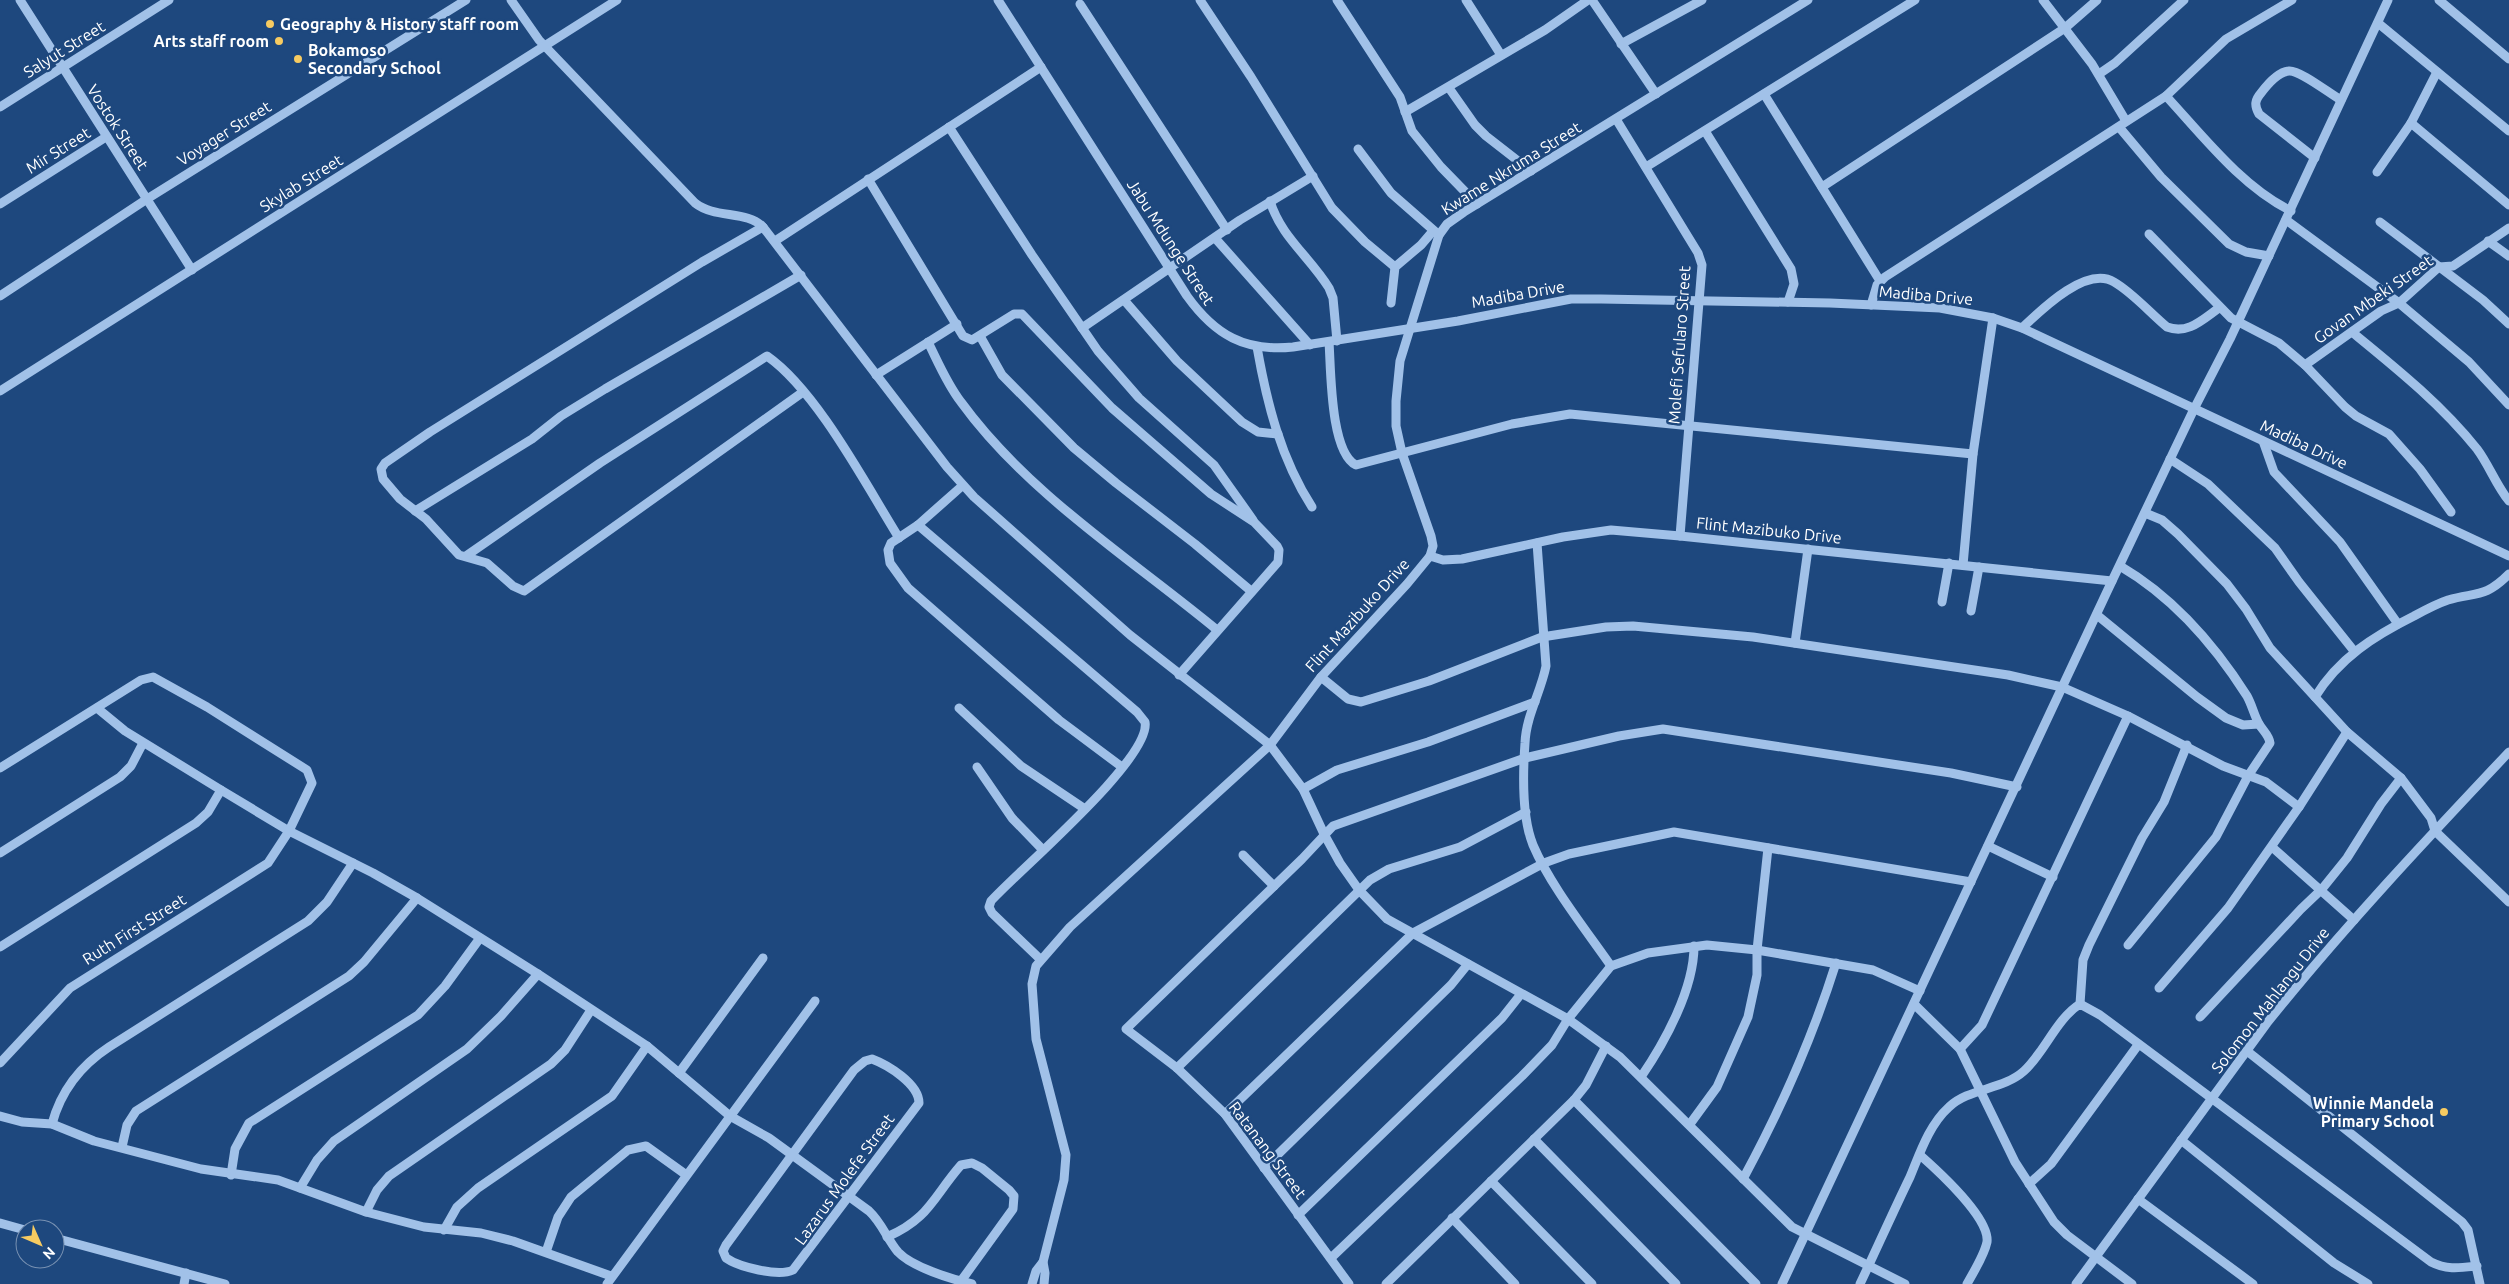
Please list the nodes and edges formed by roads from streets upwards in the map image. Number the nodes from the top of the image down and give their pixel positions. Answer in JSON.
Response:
{"nodes":[{"id":1,"x":20,"y":0,"type":"edge"},
{"id":2,"x":169,"y":0,"type":"edge"},
{"id":3,"x":466,"y":0,"type":"edge"},
{"id":4,"x":511,"y":0,"type":"edge"},
{"id":5,"x":617,"y":0,"type":"edge"},
{"id":6,"x":998,"y":0,"type":"edge"},
{"id":7,"x":1200,"y":0,"type":"edge"},
{"id":8,"x":1337,"y":0,"type":"edge"},
{"id":9,"x":1466,"y":0,"type":"edge"},
{"id":10,"x":1592,"y":0,"type":"edge"},
{"id":11,"x":1702,"y":0,"type":"edge"},
{"id":12,"x":1808,"y":0,"type":"edge"},
{"id":13,"x":1914,"y":0,"type":"edge"},
{"id":14,"x":2043,"y":0,"type":"edge"},
{"id":15,"x":2097,"y":0,"type":"edge"},
{"id":16,"x":2184,"y":0,"type":"edge"},
{"id":17,"x":2292,"y":0,"type":"edge"},
{"id":18,"x":2388,"y":0,"type":"edge"},
{"id":19,"x":2438,"y":0,"type":"edge"},
{"id":20,"x":1080,"y":4,"type":"dead end"},
{"id":21,"x":2378,"y":23,"type":"junction"},
{"id":22,"x":2065,"y":28,"type":"junction"},
{"id":23,"x":1621,"y":44,"type":"junction"},
{"id":24,"x":545,"y":46,"type":"junction"},
{"id":25,"x":1501,"y":55,"type":"junction"},
{"id":26,"x":2509,"y":59,"type":"edge"},
{"id":27,"x":62,"y":67,"type":"junction"},
{"id":28,"x":1041,"y":67,"type":"junction"},
{"id":29,"x":2437,"y":72,"type":"junction"},
{"id":30,"x":2098,"y":74,"type":"junction"},
{"id":31,"x":1449,"y":88,"type":"junction"},
{"id":32,"x":1656,"y":94,"type":"junction"},
{"id":33,"x":1764,"y":94,"type":"junction"},
{"id":34,"x":2166,"y":96,"type":"junction"},
{"id":35,"x":2341,"y":100,"type":"junction"},
{"id":36,"x":0,"y":107,"type":"edge"},
{"id":37,"x":1405,"y":112,"type":"junction"},
{"id":38,"x":1616,"y":119,"type":"junction"},
{"id":39,"x":2411,"y":123,"type":"junction"},
{"id":40,"x":2123,"y":124,"type":"junction"},
{"id":41,"x":950,"y":127,"type":"junction"},
{"id":42,"x":1705,"y":131,"type":"junction"},
{"id":43,"x":2509,"y":131,"type":"edge"},
{"id":44,"x":106,"y":137,"type":"junction"},
{"id":45,"x":1358,"y":149,"type":"dead end"},
{"id":46,"x":2315,"y":158,"type":"junction"},
{"id":47,"x":1646,"y":167,"type":"junction"},
{"id":48,"x":1531,"y":171,"type":"junction"},
{"id":49,"x":2377,"y":172,"type":"dead end"},
{"id":50,"x":1314,"y":176,"type":"junction"},
{"id":51,"x":868,"y":179,"type":"junction"},
{"id":52,"x":1822,"y":187,"type":"junction"},
{"id":53,"x":147,"y":198,"type":"junction"},
{"id":54,"x":1270,"y":201,"type":"junction"},
{"id":55,"x":0,"y":204,"type":"edge"},
{"id":56,"x":1477,"y":204,"type":"junction"},
{"id":57,"x":2509,"y":206,"type":"edge"},
{"id":58,"x":2288,"y":215,"type":"junction"},
{"id":59,"x":2380,"y":222,"type":"dead end"},
{"id":60,"x":763,"y":227,"type":"junction"},
{"id":61,"x":2509,"y":228,"type":"edge"},
{"id":62,"x":1227,"y":230,"type":"junction"},
{"id":63,"x":1436,"y":233,"type":"junction"},
{"id":64,"x":2149,"y":234,"type":"dead end"},
{"id":65,"x":1215,"y":238,"type":"junction"},
{"id":66,"x":2488,"y":241,"type":"junction"},
{"id":67,"x":775,"y":242,"type":"junction"},
{"id":68,"x":2268,"y":256,"type":"junction"},
{"id":69,"x":2509,"y":256,"type":"edge"},
{"id":70,"x":2440,"y":266,"type":"junction"},
{"id":71,"x":1395,"y":268,"type":"junction"},
{"id":72,"x":192,"y":270,"type":"junction"},
{"id":73,"x":1170,"y":270,"type":"junction"},
{"id":74,"x":801,"y":275,"type":"junction"},
{"id":75,"x":1880,"y":281,"type":"junction"},
{"id":76,"x":0,"y":296,"type":"edge"},
{"id":77,"x":1124,"y":300,"type":"junction"},
{"id":78,"x":1700,"y":300,"type":"junction"},
{"id":79,"x":1788,"y":302,"type":"junction"},
{"id":80,"x":1391,"y":303,"type":"dead end"},
{"id":81,"x":2399,"y":303,"type":"junction"},
{"id":82,"x":1871,"y":305,"type":"junction"},
{"id":83,"x":2219,"y":308,"type":"junction"},
{"id":84,"x":1993,"y":318,"type":"junction"},
{"id":85,"x":2238,"y":321,"type":"junction"},
{"id":86,"x":957,"y":324,"type":"junction"},
{"id":87,"x":2509,"y":324,"type":"edge"},
{"id":88,"x":1082,"y":328,"type":"junction"},
{"id":89,"x":2022,"y":328,"type":"junction"},
{"id":90,"x":1410,"y":329,"type":"junction"},
{"id":91,"x":2352,"y":332,"type":"junction"},
{"id":92,"x":980,"y":336,"type":"junction"},
{"id":93,"x":928,"y":342,"type":"junction"},
{"id":94,"x":1333,"y":342,"type":"junction"},
{"id":95,"x":1310,"y":345,"type":"junction"},
{"id":96,"x":1257,"y":347,"type":"junction"},
{"id":97,"x":2305,"y":365,"type":"junction"},
{"id":98,"x":876,"y":375,"type":"junction"},
{"id":99,"x":0,"y":391,"type":"edge"},
{"id":100,"x":803,"y":392,"type":"junction"},
{"id":101,"x":2509,"y":405,"type":"edge"},
{"id":102,"x":2194,"y":409,"type":"junction"},
{"id":103,"x":1688,"y":427,"type":"junction"},
{"id":104,"x":1278,"y":434,"type":"junction"},
{"id":105,"x":2263,"y":441,"type":"junction"},
{"id":106,"x":1402,"y":453,"type":"junction"},
{"id":107,"x":1973,"y":454,"type":"junction"},
{"id":108,"x":2170,"y":459,"type":"junction"},
{"id":109,"x":962,"y":486,"type":"junction"},
{"id":110,"x":2509,"y":501,"type":"edge"},
{"id":111,"x":1312,"y":508,"type":"dead end"},
{"id":112,"x":415,"y":511,"type":"junction"},
{"id":113,"x":2451,"y":512,"type":"dead end"},
{"id":114,"x":2145,"y":513,"type":"junction"},
{"id":115,"x":1254,"y":522,"type":"junction"},
{"id":116,"x":918,"y":525,"type":"junction"},
{"id":117,"x":1680,"y":536,"type":"junction"},
{"id":118,"x":899,"y":538,"type":"junction"},
{"id":119,"x":1537,"y":542,"type":"junction"},
{"id":120,"x":1808,"y":549,"type":"junction"},
{"id":121,"x":466,"y":556,"type":"junction"},
{"id":122,"x":1430,"y":556,"type":"junction"},
{"id":123,"x":2509,"y":556,"type":"edge"},
{"id":124,"x":1949,"y":563,"type":"junction"},
{"id":125,"x":1963,"y":565,"type":"junction"},
{"id":126,"x":2120,"y":566,"type":"junction"},
{"id":127,"x":1979,"y":567,"type":"junction"},
{"id":128,"x":2509,"y":574,"type":"edge"},
{"id":129,"x":2112,"y":581,"type":"junction"},
{"id":130,"x":1251,"y":591,"type":"junction"},
{"id":131,"x":1942,"y":602,"type":"dead end"},
{"id":132,"x":1971,"y":611,"type":"dead end"},
{"id":133,"x":2097,"y":615,"type":"junction"},
{"id":134,"x":2398,"y":624,"type":"junction"},
{"id":135,"x":1217,"y":630,"type":"junction"},
{"id":136,"x":1542,"y":637,"type":"junction"},
{"id":137,"x":1795,"y":643,"type":"junction"},
{"id":138,"x":2354,"y":651,"type":"junction"},
{"id":139,"x":1179,"y":675,"type":"junction"},
{"id":140,"x":1321,"y":677,"type":"junction"},
{"id":141,"x":2062,"y":688,"type":"junction"},
{"id":142,"x":2315,"y":697,"type":"junction"},
{"id":143,"x":1535,"y":702,"type":"junction"},
{"id":144,"x":97,"y":708,"type":"junction"},
{"id":145,"x":959,"y":708,"type":"dead end"},
{"id":146,"x":2128,"y":716,"type":"junction"},
{"id":147,"x":2259,"y":724,"type":"junction"},
{"id":148,"x":2347,"y":732,"type":"junction"},
{"id":149,"x":144,"y":743,"type":"junction"},
{"id":150,"x":1270,"y":745,"type":"junction"},
{"id":151,"x":2187,"y":745,"type":"junction"},
{"id":152,"x":2509,"y":752,"type":"edge"},
{"id":153,"x":1525,"y":758,"type":"junction"},
{"id":154,"x":977,"y":767,"type":"dead end"},
{"id":155,"x":0,"y":768,"type":"edge"},
{"id":156,"x":1122,"y":768,"type":"junction"},
{"id":157,"x":2248,"y":776,"type":"junction"},
{"id":158,"x":2401,"y":778,"type":"junction"},
{"id":159,"x":2017,"y":787,"type":"junction"},
{"id":160,"x":1303,"y":789,"type":"junction"},
{"id":161,"x":222,"y":790,"type":"junction"},
{"id":162,"x":2299,"y":806,"type":"junction"},
{"id":163,"x":1085,"y":809,"type":"junction"},
{"id":164,"x":1526,"y":812,"type":"junction"},
{"id":165,"x":290,"y":831,"type":"junction"},
{"id":166,"x":2435,"y":831,"type":"junction"},
{"id":167,"x":1324,"y":834,"type":"junction"},
{"id":168,"x":1988,"y":846,"type":"junction"},
{"id":169,"x":2272,"y":847,"type":"junction"},
{"id":170,"x":1768,"y":848,"type":"junction"},
{"id":171,"x":1043,"y":850,"type":"junction"},
{"id":172,"x":0,"y":853,"type":"edge"},
{"id":173,"x":1243,"y":854,"type":"dead end"},
{"id":174,"x":353,"y":863,"type":"junction"},
{"id":175,"x":1544,"y":863,"type":"junction"},
{"id":176,"x":2054,"y":878,"type":"junction"},
{"id":177,"x":1971,"y":882,"type":"junction"},
{"id":178,"x":1274,"y":886,"type":"junction"},
{"id":179,"x":2322,"y":889,"type":"junction"},
{"id":180,"x":1359,"y":890,"type":"junction"},
{"id":181,"x":418,"y":898,"type":"junction"},
{"id":182,"x":2509,"y":902,"type":"edge"},
{"id":183,"x":2354,"y":920,"type":"junction"},
{"id":184,"x":1412,"y":933,"type":"junction"},
{"id":185,"x":480,"y":938,"type":"junction"},
{"id":186,"x":2128,"y":944,"type":"dead end"},
{"id":187,"x":1694,"y":946,"type":"junction"},
{"id":188,"x":0,"y":947,"type":"edge"},
{"id":189,"x":1757,"y":950,"type":"junction"},
{"id":190,"x":763,"y":958,"type":"dead end"},
{"id":191,"x":1040,"y":959,"type":"junction"},
{"id":192,"x":1836,"y":963,"type":"junction"},
{"id":193,"x":1468,"y":964,"type":"junction"},
{"id":194,"x":1611,"y":966,"type":"junction"},
{"id":195,"x":538,"y":974,"type":"junction"},
{"id":196,"x":2159,"y":988,"type":"dead end"},
{"id":197,"x":1920,"y":991,"type":"junction"},
{"id":198,"x":1521,"y":994,"type":"junction"},
{"id":199,"x":815,"y":1001,"type":"dead end"},
{"id":200,"x":1914,"y":1004,"type":"junction"},
{"id":201,"x":2080,"y":1004,"type":"junction"},
{"id":202,"x":591,"y":1010,"type":"junction"},
{"id":203,"x":2200,"y":1017,"type":"dead end"},
{"id":204,"x":1568,"y":1019,"type":"junction"},
{"id":205,"x":2138,"y":1045,"type":"junction"},
{"id":206,"x":647,"y":1046,"type":"junction"},
{"id":207,"x":1606,"y":1046,"type":"junction"},
{"id":208,"x":0,"y":1048,"type":"edge"},
{"id":209,"x":1960,"y":1050,"type":"junction"},
{"id":210,"x":2247,"y":1051,"type":"junction"},
{"id":211,"x":7,"y":1055,"type":"junction"},
{"id":212,"x":0,"y":1063,"type":"edge"},
{"id":213,"x":1178,"y":1068,"type":"junction"},
{"id":214,"x":679,"y":1073,"type":"junction"},
{"id":215,"x":1641,"y":1077,"type":"junction"},
{"id":216,"x":1981,"y":1091,"type":"junction"},
{"id":217,"x":2212,"y":1099,"type":"junction"},
{"id":218,"x":1574,"y":1100,"type":"junction"},
{"id":219,"x":1225,"y":1114,"type":"junction"},
{"id":220,"x":0,"y":1116,"type":"edge"},
{"id":221,"x":730,"y":1116,"type":"junction"},
{"id":222,"x":52,"y":1124,"type":"junction"},
{"id":223,"x":1690,"y":1124,"type":"junction"},
{"id":224,"x":1534,"y":1139,"type":"junction"},
{"id":225,"x":2181,"y":1140,"type":"junction"},
{"id":226,"x":122,"y":1146,"type":"junction"},
{"id":227,"x":792,"y":1154,"type":"junction"},
{"id":228,"x":1920,"y":1155,"type":"junction"},
{"id":229,"x":1264,"y":1168,"type":"junction"},
{"id":230,"x":686,"y":1174,"type":"junction"},
{"id":231,"x":231,"y":1175,"type":"junction"},
{"id":232,"x":1743,"y":1179,"type":"junction"},
{"id":233,"x":1491,"y":1181,"type":"junction"},
{"id":234,"x":2029,"y":1184,"type":"junction"},
{"id":235,"x":300,"y":1188,"type":"junction"},
{"id":236,"x":849,"y":1195,"type":"junction"},
{"id":237,"x":2138,"y":1199,"type":"junction"},
{"id":238,"x":366,"y":1212,"type":"junction"},
{"id":239,"x":1298,"y":1215,"type":"junction"},
{"id":240,"x":1452,"y":1218,"type":"junction"},
{"id":241,"x":0,"y":1223,"type":"edge"},
{"id":242,"x":15,"y":1227,"type":"edge"},
{"id":243,"x":444,"y":1230,"type":"junction"},
{"id":244,"x":1805,"y":1234,"type":"junction"},
{"id":245,"x":886,"y":1237,"type":"junction"},
{"id":246,"x":65,"y":1241,"type":"edge"},
{"id":247,"x":546,"y":1252,"type":"junction"},
{"id":248,"x":2095,"y":1256,"type":"junction"},
{"id":249,"x":1331,"y":1258,"type":"junction"},
{"id":250,"x":1043,"y":1262,"type":"junction"},
{"id":251,"x":1868,"y":1266,"type":"junction"},
{"id":252,"x":2477,"y":1266,"type":"junction"},
{"id":253,"x":186,"y":1273,"type":"junction"},
{"id":254,"x":609,"y":1280,"type":"edge"},
{"id":255,"x":961,"y":1282,"type":"junction"},
{"id":256,"x":184,"y":1284,"type":"edge"},
{"id":257,"x":226,"y":1284,"type":"edge"},
{"id":258,"x":972,"y":1284,"type":"edge"},
{"id":259,"x":1032,"y":1284,"type":"edge"},
{"id":260,"x":1044,"y":1284,"type":"edge"},
{"id":261,"x":1349,"y":1284,"type":"edge"},
{"id":262,"x":1386,"y":1284,"type":"edge"},
{"id":263,"x":1515,"y":1284,"type":"edge"},
{"id":264,"x":1592,"y":1284,"type":"edge"},
{"id":265,"x":1676,"y":1284,"type":"edge"},
{"id":266,"x":1756,"y":1284,"type":"edge"},
{"id":267,"x":1782,"y":1284,"type":"edge"},
{"id":268,"x":1860,"y":1284,"type":"edge"},
{"id":269,"x":1905,"y":1284,"type":"edge"},
{"id":270,"x":1968,"y":1284,"type":"edge"},
{"id":271,"x":2076,"y":1284,"type":"edge"},
{"id":272,"x":2132,"y":1284,"type":"edge"},
{"id":273,"x":2253,"y":1284,"type":"edge"},
{"id":274,"x":2368,"y":1284,"type":"edge"},
{"id":275,"x":2480,"y":1284,"type":"edge"}],
"edges":[{"from":1,"to":27,"type":"street","name":"Vostok Street"},
{"from":2,"to":27,"type":"street","name":"Salyut Street"},
{"from":3,"to":53,"type":"street","name":"Voyager Street"},
{"from":4,"to":24,"type":"street"},
{"from":5,"to":24,"type":"street","name":"Skylab Street"},
{"from":6,"to":28,"type":"street","name":"Jabu Mdunge Street"},
{"from":7,"to":50,"type":"street"},
{"from":8,"to":37,"type":"street"},
{"from":9,"to":25,"type":"street"},
{"from":10,"to":23,"type":"street"},
{"from":10,"to":25,"type":"street"},
{"from":11,"to":23,"type":"street"},
{"from":12,"to":32,"type":"street","name":"Kwame Nkruma Street"},
{"from":13,"to":33,"type":"street"},
{"from":14,"to":22,"type":"street"},
{"from":15,"to":22,"type":"street"},
{"from":16,"to":30,"type":"street"},
{"from":17,"to":34,"type":"street"},
{"from":18,"to":21,"type":"street"},
{"from":19,"to":26,"type":"street"},
{"from":20,"to":62,"type":"street"},
{"from":21,"to":29,"type":"street"},
{"from":21,"to":35,"type":"street"},
{"from":22,"to":30,"type":"street"},
{"from":22,"to":52,"type":"street"},
{"from":23,"to":32,"type":"street"},
{"from":24,"to":60,"type":"street"},
{"from":24,"to":72,"type":"street","name":"Skylab Street"},
{"from":25,"to":31,"type":"street"},
{"from":27,"to":36,"type":"street","name":"Salyut Street"},
{"from":27,"to":44,"type":"street","name":"Vostok Street"},
{"from":28,"to":41,"type":"street"},
{"from":28,"to":73,"type":"street","name":"Jabu Mdunge Street"},
{"from":29,"to":39,"type":"street"},
{"from":29,"to":43,"type":"street"},
{"from":30,"to":40,"type":"street"},
{"from":31,"to":37,"type":"street"},
{"from":31,"to":48,"type":"street"},
{"from":32,"to":38,"type":"street","name":"Kwame Nkruma Street"},
{"from":33,"to":42,"type":"street"},
{"from":33,"to":52,"type":"street"},
{"from":34,"to":40,"type":"street"},
{"from":34,"to":58,"type":"street"},
{"from":35,"to":46,"type":"street"},
{"from":35,"to":46,"type":"street"},
{"from":37,"to":56,"type":"street"},
{"from":38,"to":47,"type":"street","name":"Molefi Sefularo Street"},
{"from":38,"to":48,"type":"street","name":"Kwame Nkruma Street"},
{"from":39,"to":49,"type":"street"},
{"from":39,"to":57,"type":"street"},
{"from":40,"to":68,"type":"street"},
{"from":40,"to":75,"type":"street"},
{"from":41,"to":51,"type":"street"},
{"from":41,"to":88,"type":"street"},
{"from":42,"to":47,"type":"street"},
{"from":42,"to":79,"type":"street"},
{"from":44,"to":53,"type":"street","name":"Vostok Street"},
{"from":44,"to":55,"type":"street","name":"Mir Street"},
{"from":45,"to":63,"type":"street"},
{"from":46,"to":58,"type":"street"},
{"from":47,"to":78,"type":"street","name":"Molefi Sefularo Street"},
{"from":48,"to":56,"type":"street","name":"Kwame Nkruma Street"},
{"from":50,"to":54,"type":"street"},
{"from":50,"to":71,"type":"street"},
{"from":51,"to":67,"type":"street"},
{"from":51,"to":86,"type":"street"},
{"from":52,"to":75,"type":"street"},
{"from":53,"to":72,"type":"street","name":"Vostok Street"},
{"from":53,"to":76,"type":"street","name":"Voyager Street"},
{"from":54,"to":62,"type":"street"},
{"from":54,"to":94,"type":"street"},
{"from":56,"to":63,"type":"street","name":"Kwame Nkruma Street"},
{"from":58,"to":68,"type":"street"},
{"from":58,"to":81,"type":"street"},
{"from":59,"to":70,"type":"street"},
{"from":60,"to":67,"type":"street"},
{"from":60,"to":112,"type":"street"},
{"from":61,"to":66,"type":"street","name":"Govan Mbeki Street"},
{"from":62,"to":65,"type":"street"},
{"from":63,"to":71,"type":"street"},
{"from":63,"to":90,"type":"street","name":"Kwame Nkruma Street"},
{"from":64,"to":83,"type":"street"},
{"from":65,"to":73,"type":"street"},
{"from":65,"to":95,"type":"street"},
{"from":66,"to":69,"type":"street"},
{"from":66,"to":70,"type":"street","name":"Govan Mbeki Street"},
{"from":67,"to":74,"type":"street"},
{"from":68,"to":85,"type":"street"},
{"from":70,"to":81,"type":"street","name":"Govan Mbeki Street"},
{"from":70,"to":87,"type":"street"},
{"from":71,"to":80,"type":"street"},
{"from":72,"to":99,"type":"street","name":"Skylab Street"},
{"from":73,"to":77,"type":"street"},
{"from":73,"to":96,"type":"street","name":"Jabu Mdunge Street"},
{"from":74,"to":98,"type":"street"},
{"from":74,"to":112,"type":"street"},
{"from":75,"to":82,"type":"street"},
{"from":77,"to":88,"type":"street"},
{"from":77,"to":104,"type":"street"},
{"from":78,"to":79,"type":"street","name":"Madiba Drive"},
{"from":78,"to":90,"type":"street","name":"Madiba Drive"},
{"from":78,"to":103,"type":"street","name":"Molefi Sefularo Street"},
{"from":79,"to":82,"type":"street","name":"Madiba Drive"},
{"from":81,"to":91,"type":"street","name":"Govan Mbeki Street"},
{"from":81,"to":101,"type":"street"},
{"from":82,"to":84,"type":"street","name":"Madiba Drive"},
{"from":83,"to":85,"type":"street"},
{"from":83,"to":89,"type":"street"},
{"from":84,"to":89,"type":"street","name":"Madiba Drive"},
{"from":84,"to":107,"type":"street"},
{"from":85,"to":97,"type":"street"},
{"from":85,"to":102,"type":"street"},
{"from":86,"to":92,"type":"street"},
{"from":86,"to":93,"type":"street"},
{"from":88,"to":115,"type":"street"},
{"from":89,"to":102,"type":"street","name":"Madiba Drive"},
{"from":90,"to":94,"type":"street","name":"Jabu Mdunge Street"},
{"from":90,"to":106,"type":"street","name":"Kwame Nkruma Street"},
{"from":91,"to":97,"type":"street","name":"Govan Mbeki Street"},
{"from":91,"to":110,"type":"street"},
{"from":92,"to":115,"type":"street"},
{"from":92,"to":130,"type":"street"},
{"from":93,"to":98,"type":"street"},
{"from":93,"to":135,"type":"street"},
{"from":94,"to":95,"type":"street","name":"Jabu Mdunge Street"},
{"from":94,"to":106,"type":"street"},
{"from":95,"to":96,"type":"street","name":"Jabu Mdunge Street"},
{"from":96,"to":104,"type":"street"},
{"from":97,"to":113,"type":"street"},
{"from":98,"to":109,"type":"street"},
{"from":100,"to":118,"type":"street"},
{"from":100,"to":121,"type":"street"},
{"from":100,"to":121,"type":"street"},
{"from":102,"to":105,"type":"street","name":"Madiba Drive"},
{"from":102,"to":108,"type":"street"},
{"from":103,"to":106,"type":"street"},
{"from":103,"to":107,"type":"street"},
{"from":103,"to":117,"type":"street","name":"Molefi Sefularo Street"},
{"from":104,"to":111,"type":"street"},
{"from":105,"to":123,"type":"street","name":"Madiba Drive"},
{"from":105,"to":134,"type":"street"},
{"from":106,"to":122,"type":"street","name":"Kwame Nkruma Street"},
{"from":107,"to":125,"type":"street"},
{"from":108,"to":114,"type":"street"},
{"from":108,"to":138,"type":"street"},
{"from":109,"to":116,"type":"street"},
{"from":109,"to":139,"type":"street"},
{"from":112,"to":121,"type":"street"},
{"from":114,"to":126,"type":"street"},
{"from":114,"to":142,"type":"street"},
{"from":115,"to":130,"type":"street"},
{"from":116,"to":118,"type":"street"},
{"from":116,"to":156,"type":"street"},
{"from":117,"to":119,"type":"street","name":"Flint Mazibuko Drive"},
{"from":117,"to":120,"type":"street","name":"Flint Mazibuko Drive"},
{"from":118,"to":156,"type":"street"},
{"from":119,"to":122,"type":"street","name":"Flint Mazibuko Drive"},
{"from":119,"to":136,"type":"street"},
{"from":120,"to":124,"type":"street","name":"Flint Mazibuko Drive"},
{"from":120,"to":137,"type":"street"},
{"from":122,"to":140,"type":"street","name":"Flint Mazibuko Drive"},
{"from":124,"to":125,"type":"street","name":"Flint Mazibuko Drive"},
{"from":124,"to":131,"type":"street"},
{"from":125,"to":127,"type":"street","name":"Flint Mazibuko Drive"},
{"from":126,"to":129,"type":"street"},
{"from":126,"to":147,"type":"street"},
{"from":127,"to":129,"type":"street","name":"Flint Mazibuko Drive"},
{"from":127,"to":132,"type":"street"},
{"from":128,"to":134,"type":"street"},
{"from":129,"to":133,"type":"street"},
{"from":130,"to":135,"type":"street"},
{"from":133,"to":141,"type":"street"},
{"from":133,"to":147,"type":"street"},
{"from":134,"to":138,"type":"street"},
{"from":135,"to":139,"type":"street"},
{"from":136,"to":137,"type":"street"},
{"from":136,"to":140,"type":"street"},
{"from":136,"to":143,"type":"street"},
{"from":137,"to":141,"type":"street"},
{"from":138,"to":142,"type":"street"},
{"from":139,"to":150,"type":"street"},
{"from":140,"to":150,"type":"street","name":"Flint Mazibuko Drive"},
{"from":141,"to":146,"type":"street"},
{"from":141,"to":159,"type":"street"},
{"from":142,"to":148,"type":"street"},
{"from":143,"to":153,"type":"street"},
{"from":143,"to":160,"type":"street"},
{"from":144,"to":149,"type":"street"},
{"from":144,"to":155,"type":"street"},
{"from":144,"to":165,"type":"street","name":"Ruth First Street"},
{"from":145,"to":163,"type":"street"},
{"from":146,"to":151,"type":"street"},
{"from":146,"to":176,"type":"street"},
{"from":147,"to":157,"type":"street"},
{"from":148,"to":158,"type":"street"},
{"from":148,"to":162,"type":"street"},
{"from":149,"to":161,"type":"street"},
{"from":149,"to":172,"type":"street"},
{"from":150,"to":160,"type":"street"},
{"from":150,"to":191,"type":"street","name":"Flint Mazibuko Drive"},
{"from":151,"to":157,"type":"street"},
{"from":151,"to":201,"type":"street"},
{"from":152,"to":166,"type":"street","name":"Solomon Mahlangu Drive"},
{"from":153,"to":159,"type":"street"},
{"from":153,"to":164,"type":"street"},
{"from":153,"to":167,"type":"street"},
{"from":154,"to":171,"type":"street"},
{"from":156,"to":163,"type":"street"},
{"from":157,"to":162,"type":"street"},
{"from":157,"to":186,"type":"street"},
{"from":158,"to":166,"type":"street"},
{"from":158,"to":179,"type":"street"},
{"from":159,"to":168,"type":"street"},
{"from":160,"to":167,"type":"street"},
{"from":161,"to":165,"type":"street"},
{"from":161,"to":188,"type":"street"},
{"from":162,"to":169,"type":"street"},
{"from":163,"to":171,"type":"street"},
{"from":164,"to":175,"type":"street"},
{"from":164,"to":180,"type":"street"},
{"from":165,"to":174,"type":"street"},
{"from":165,"to":211,"type":"street","name":"Ruth First Street"},
{"from":166,"to":182,"type":"street"},
{"from":166,"to":183,"type":"street","name":"Solomon Mahlangu Drive"},
{"from":167,"to":178,"type":"street"},
{"from":167,"to":180,"type":"street"},
{"from":168,"to":176,"type":"street"},
{"from":168,"to":177,"type":"street"},
{"from":169,"to":179,"type":"street"},
{"from":169,"to":196,"type":"street"},
{"from":170,"to":175,"type":"street"},
{"from":170,"to":177,"type":"street"},
{"from":170,"to":189,"type":"street"},
{"from":171,"to":191,"type":"street"},
{"from":173,"to":178,"type":"street"},
{"from":174,"to":181,"type":"street"},
{"from":174,"to":222,"type":"street"},
{"from":175,"to":184,"type":"street"},
{"from":175,"to":194,"type":"street"},
{"from":176,"to":209,"type":"street"},
{"from":177,"to":197,"type":"street"},
{"from":178,"to":213,"type":"street","name":"Ratanang Street"},
{"from":179,"to":183,"type":"street"},
{"from":179,"to":203,"type":"street"},
{"from":180,"to":184,"type":"street"},
{"from":180,"to":213,"type":"street"},
{"from":181,"to":185,"type":"street"},
{"from":181,"to":226,"type":"street"},
{"from":183,"to":210,"type":"street","name":"Solomon Mahlangu Drive"},
{"from":184,"to":193,"type":"street"},
{"from":184,"to":219,"type":"street"},
{"from":185,"to":195,"type":"street"},
{"from":185,"to":231,"type":"street"},
{"from":187,"to":189,"type":"street"},
{"from":187,"to":194,"type":"street"},
{"from":187,"to":215,"type":"street"},
{"from":189,"to":192,"type":"street"},
{"from":189,"to":223,"type":"street"},
{"from":190,"to":214,"type":"street"},
{"from":191,"to":250,"type":"street","name":"Flint Mazibuko Drive"},
{"from":192,"to":197,"type":"street"},
{"from":192,"to":232,"type":"street"},
{"from":193,"to":198,"type":"street"},
{"from":193,"to":229,"type":"street"},
{"from":194,"to":204,"type":"street"},
{"from":195,"to":202,"type":"street"},
{"from":195,"to":235,"type":"street"},
{"from":197,"to":200,"type":"street"},
{"from":198,"to":204,"type":"street"},
{"from":198,"to":239,"type":"street"},
{"from":199,"to":221,"type":"street"},
{"from":200,"to":209,"type":"street"},
{"from":200,"to":244,"type":"street"},
{"from":201,"to":205,"type":"street"},
{"from":201,"to":216,"type":"street"},
{"from":202,"to":206,"type":"street"},
{"from":202,"to":238,"type":"street"},
{"from":204,"to":207,"type":"street"},
{"from":204,"to":249,"type":"street"},
{"from":205,"to":217,"type":"street"},
{"from":205,"to":234,"type":"street"},
{"from":206,"to":214,"type":"street"},
{"from":206,"to":243,"type":"street"},
{"from":207,"to":215,"type":"street"},
{"from":207,"to":218,"type":"street"},
{"from":208,"to":211,"type":"street"},
{"from":209,"to":216,"type":"street"},
{"from":210,"to":217,"type":"street","name":"Solomon Mahlangu Drive"},
{"from":210,"to":252,"type":"street"},
{"from":211,"to":212,"type":"street","name":"Ruth First Street"},
{"from":213,"to":219,"type":"street","name":"Ratanang Street"},
{"from":214,"to":221,"type":"street"},
{"from":215,"to":223,"type":"street"},
{"from":216,"to":228,"type":"street"},
{"from":216,"to":234,"type":"street"},
{"from":217,"to":225,"type":"street","name":"Solomon Mahlangu Drive"},
{"from":217,"to":252,"type":"street"},
{"from":218,"to":224,"type":"street"},
{"from":218,"to":266,"type":"street"},
{"from":219,"to":229,"type":"street","name":"Ratanang Street"},
{"from":220,"to":222,"type":"street"},
{"from":221,"to":227,"type":"street"},
{"from":221,"to":230,"type":"street"},
{"from":222,"to":226,"type":"street"},
{"from":223,"to":232,"type":"street"},
{"from":224,"to":233,"type":"street"},
{"from":224,"to":265,"type":"street"},
{"from":225,"to":237,"type":"street","name":"Solomon Mahlangu Drive"},
{"from":225,"to":274,"type":"street"},
{"from":226,"to":231,"type":"street"},
{"from":227,"to":236,"type":"street"},
{"from":227,"to":236,"type":"street","name":"Lazarus Molefe Street"},
{"from":227,"to":236,"type":"street","name":"Lazarus Molefe Street"},
{"from":228,"to":251,"type":"street"},
{"from":228,"to":270,"type":"street"},
{"from":229,"to":239,"type":"street","name":"Ratanang Street"},
{"from":230,"to":247,"type":"street"},
{"from":230,"to":254,"type":"street"},
{"from":231,"to":235,"type":"street"},
{"from":232,"to":244,"type":"street"},
{"from":233,"to":240,"type":"street"},
{"from":233,"to":264,"type":"street"},
{"from":234,"to":248,"type":"street"},
{"from":235,"to":238,"type":"street"},
{"from":236,"to":245,"type":"street"},
{"from":237,"to":248,"type":"street","name":"Solomon Mahlangu Drive"},
{"from":237,"to":273,"type":"street"},
{"from":238,"to":243,"type":"street"},
{"from":239,"to":249,"type":"street","name":"Ratanang Street"},
{"from":240,"to":262,"type":"street"},
{"from":240,"to":263,"type":"street"},
{"from":241,"to":242,"type":"street"},
{"from":243,"to":247,"type":"street"},
{"from":244,"to":251,"type":"street"},
{"from":244,"to":267,"type":"street"},
{"from":245,"to":255,"type":"street"},
{"from":245,"to":255,"type":"street"},
{"from":246,"to":253,"type":"street"},
{"from":247,"to":254,"type":"street"},
{"from":248,"to":271,"type":"street","name":"Solomon Mahlangu Drive"},
{"from":248,"to":272,"type":"street"},
{"from":249,"to":261,"type":"street","name":"Ratanang Street"},
{"from":250,"to":259,"type":"street","name":"Flint Mazibuko Drive"},
{"from":250,"to":260,"type":"street","name":"Flint Mazibuko Drive"},
{"from":251,"to":268,"type":"street"},
{"from":251,"to":269,"type":"street"},
{"from":252,"to":275,"type":"street"},
{"from":253,"to":256,"type":"street"},
{"from":253,"to":257,"type":"street"},
{"from":255,"to":258,"type":"street"}]}
